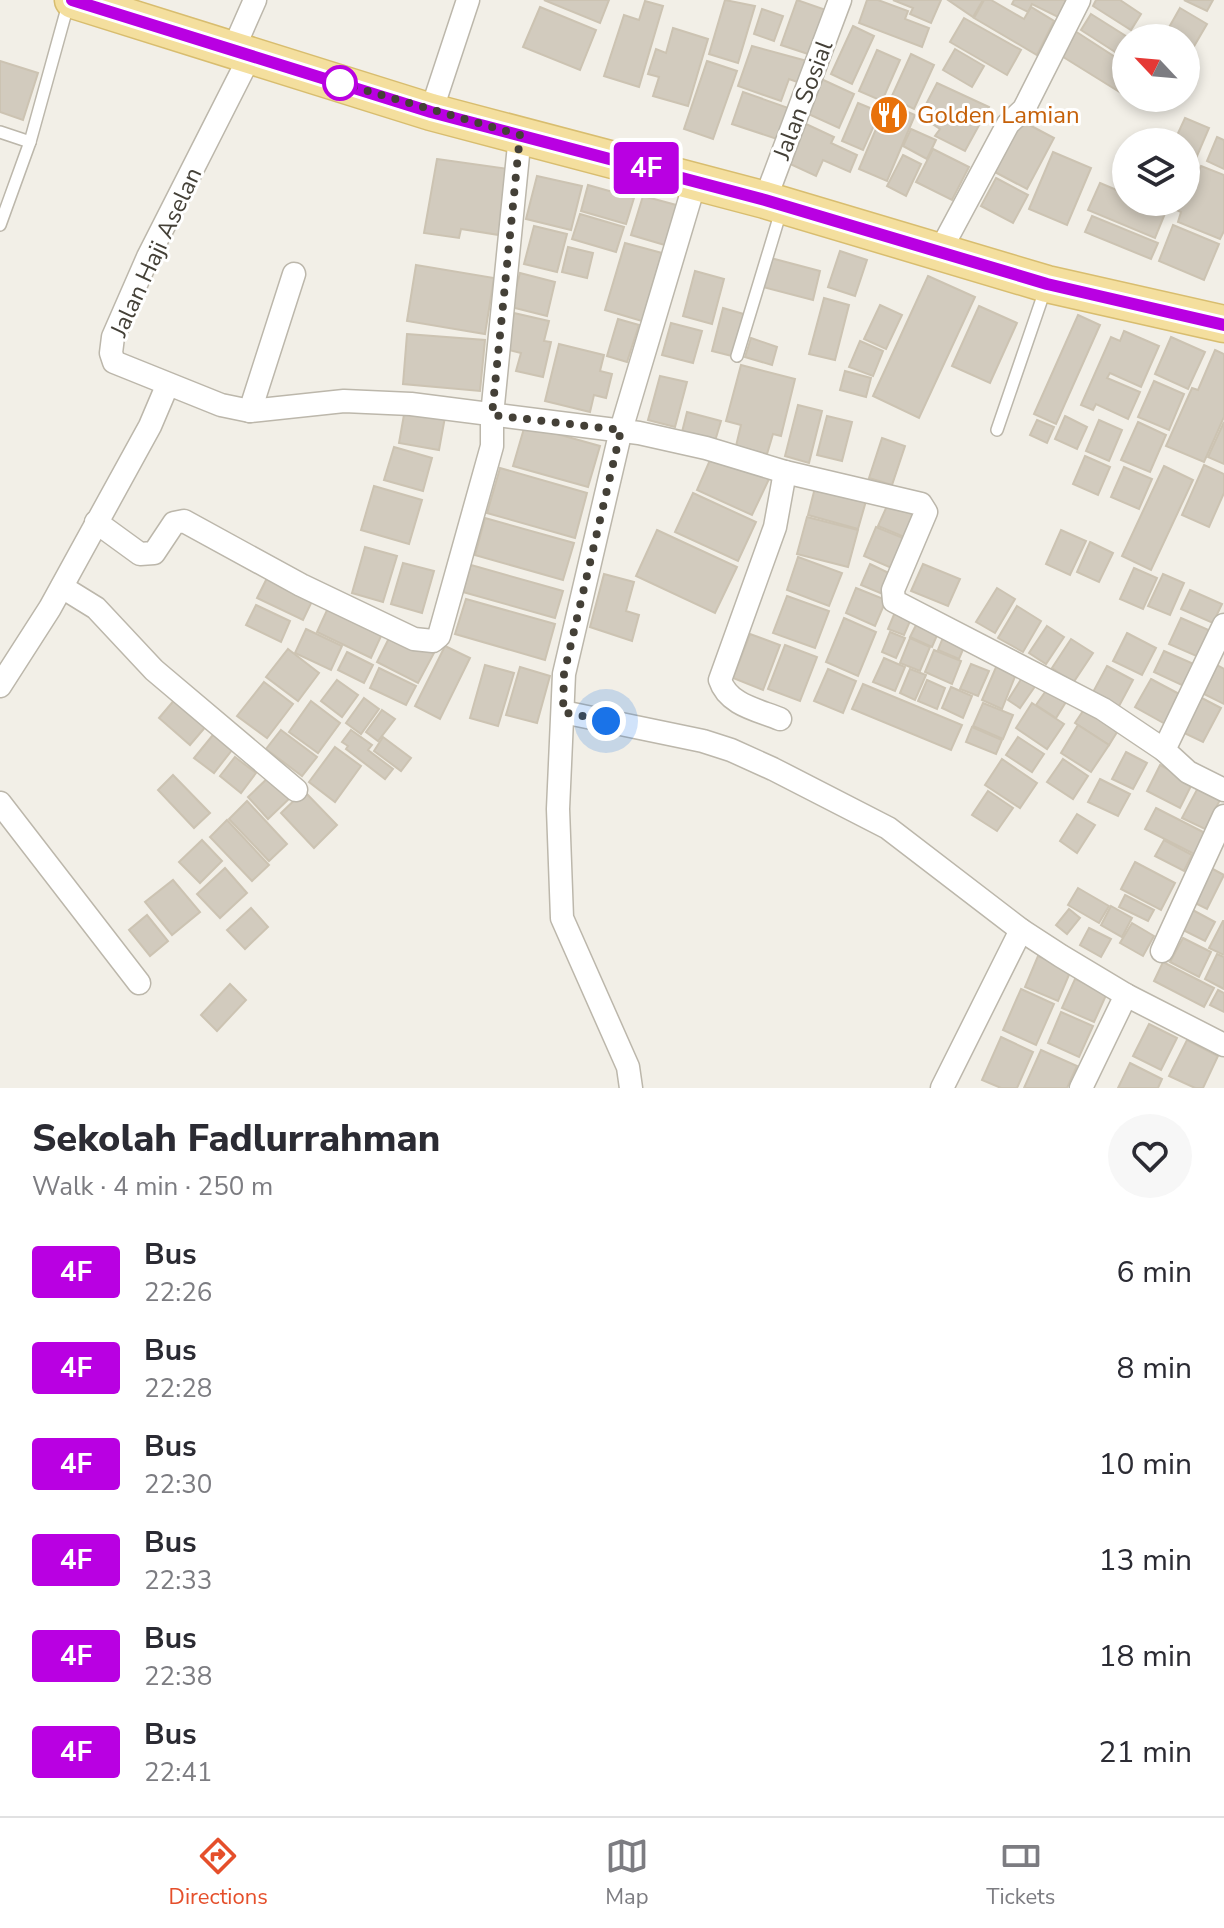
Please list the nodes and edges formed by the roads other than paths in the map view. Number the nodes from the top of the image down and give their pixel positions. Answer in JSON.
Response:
{"nodes":[{"id":1,"x":71,"y":0,"type":"edge"},
{"id":2,"x":255,"y":0,"type":"edge"},
{"id":3,"x":468,"y":0,"type":"edge"},
{"id":4,"x":840,"y":0,"type":"edge"},
{"id":5,"x":1079,"y":0,"type":"edge"},
{"id":6,"x":242,"y":52,"type":"junction"},
{"id":7,"x":431,"y":112,"type":"junction"},
{"id":8,"x":0,"y":132,"type":"edge"},
{"id":9,"x":520,"y":135,"type":"junction"},
{"id":10,"x":30,"y":142,"type":"junction"},
{"id":11,"x":695,"y":182,"type":"junction"},
{"id":12,"x":774,"y":202,"type":"junction"},
{"id":13,"x":0,"y":225,"type":"edge"},
{"id":14,"x":940,"y":251,"type":"junction"},
{"id":15,"x":294,"y":274,"type":"dead end"},
{"id":16,"x":1047,"y":284,"type":"junction"},
{"id":17,"x":1224,"y":324,"type":"edge"},
{"id":18,"x":737,"y":356,"type":"dead end"},
{"id":19,"x":167,"y":386,"type":"junction"},
{"id":20,"x":250,"y":411,"type":"junction"},
{"id":21,"x":492,"y":415,"type":"junction"},
{"id":22,"x":621,"y":430,"type":"junction"},
{"id":23,"x":997,"y":430,"type":"dead end"},
{"id":24,"x":785,"y":472,"type":"junction"},
{"id":25,"x":96,"y":522,"type":"junction"},
{"id":26,"x":62,"y":587,"type":"junction"},
{"id":27,"x":1224,"y":625,"type":"edge"},
{"id":28,"x":0,"y":684,"type":"edge"},
{"id":29,"x":563,"y":712,"type":"junction"},
{"id":30,"x":780,"y":719,"type":"dead end"},
{"id":31,"x":1164,"y":750,"type":"junction"},
{"id":32,"x":296,"y":790,"type":"dead end"},
{"id":33,"x":1224,"y":790,"type":"edge"},
{"id":34,"x":0,"y":803,"type":"edge"},
{"id":35,"x":1224,"y":816,"type":"edge"},
{"id":36,"x":1021,"y":930,"type":"junction"},
{"id":37,"x":1162,"y":951,"type":"dead end"},
{"id":38,"x":139,"y":983,"type":"dead end"},
{"id":39,"x":1126,"y":995,"type":"junction"},
{"id":40,"x":1224,"y":1045,"type":"edge"},
{"id":41,"x":631,"y":1088,"type":"edge"},
{"id":42,"x":942,"y":1088,"type":"edge"},
{"id":43,"x":1081,"y":1088,"type":"edge"}],
"edges":[{"from":1,"to":6,"type":"main road"},
{"from":1,"to":10,"type":"lane"},
{"from":2,"to":6,"type":"street"},
{"from":3,"to":7,"type":"street"},
{"from":4,"to":12,"type":"street","name":"Jalan Sosial"},
{"from":5,"to":14,"type":"street"},
{"from":6,"to":7,"type":"main road"},
{"from":6,"to":19,"type":"street","name":"Jalan Haji Aselan"},
{"from":7,"to":9,"type":"main road"},
{"from":8,"to":10,"type":"lane"},
{"from":9,"to":11,"type":"main road"},
{"from":9,"to":21,"type":"street"},
{"from":10,"to":13,"type":"lane"},
{"from":11,"to":12,"type":"main road"},
{"from":11,"to":22,"type":"street"},
{"from":12,"to":14,"type":"main road"},
{"from":12,"to":18,"type":"lane"},
{"from":14,"to":16,"type":"main road"},
{"from":15,"to":20,"type":"street"},
{"from":16,"to":17,"type":"main road"},
{"from":16,"to":23,"type":"lane"},
{"from":19,"to":20,"type":"street","name":"Jalan Haji Aselan"},
{"from":19,"to":25,"type":"street"},
{"from":20,"to":21,"type":"street","name":"Jalan Haji Aselan"},
{"from":21,"to":22,"type":"street","name":"Jalan Haji Aselan"},
{"from":21,"to":25,"type":"street"},
{"from":22,"to":24,"type":"street","name":"Jalan Haji Aselan"},
{"from":22,"to":29,"type":"street"},
{"from":24,"to":30,"type":"street"},
{"from":24,"to":31,"type":"street","name":"Jalan Haji Aselan"},
{"from":25,"to":26,"type":"street"},
{"from":26,"to":28,"type":"street"},
{"from":26,"to":32,"type":"street"},
{"from":27,"to":31,"type":"street"},
{"from":29,"to":36,"type":"street"},
{"from":29,"to":41,"type":"street"},
{"from":31,"to":33,"type":"street"},
{"from":34,"to":38,"type":"street"},
{"from":35,"to":37,"type":"street"},
{"from":36,"to":39,"type":"street"},
{"from":36,"to":42,"type":"street"},
{"from":39,"to":40,"type":"street"},
{"from":39,"to":43,"type":"street"}]}
